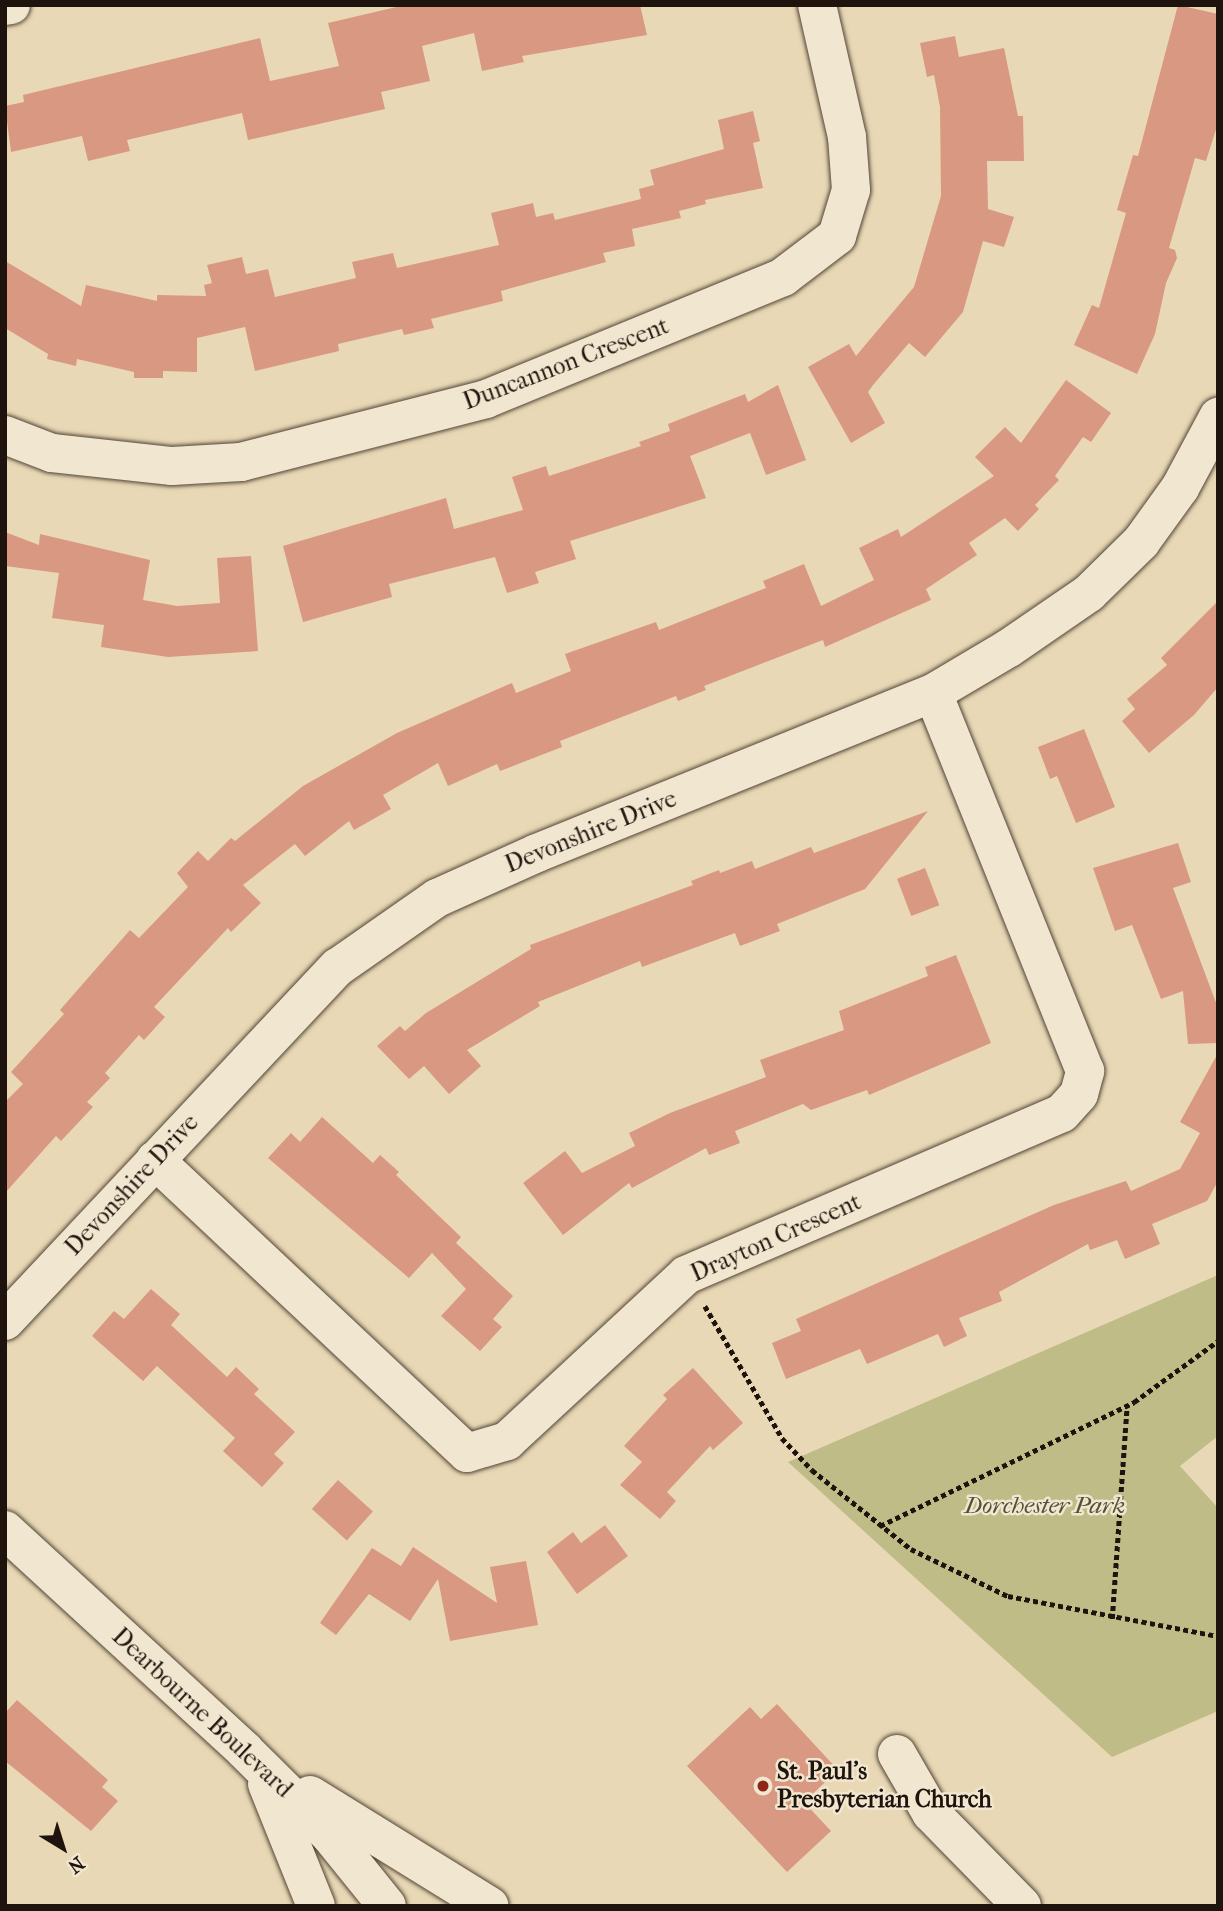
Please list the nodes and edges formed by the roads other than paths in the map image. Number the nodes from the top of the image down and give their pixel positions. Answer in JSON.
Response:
{"nodes":[{"id":1,"x":10,"y":5,"type":"edge"},
{"id":2,"x":817,"y":5,"type":"edge"},
{"id":3,"x":5,"y":6,"type":"edge"},
{"id":4,"x":1218,"y":417,"type":"edge"},
{"id":5,"x":5,"y":435,"type":"edge"},
{"id":6,"x":933,"y":693,"type":"junction"},
{"id":7,"x":155,"y":1160,"type":"junction"},
{"id":8,"x":5,"y":1321,"type":"edge"},
{"id":9,"x":5,"y":1530,"type":"edge"},
{"id":10,"x":897,"y":1754,"type":"dead end"},
{"id":11,"x":257,"y":1763,"type":"junction"},
{"id":12,"x":316,"y":1906,"type":"edge"},
{"id":13,"x":387,"y":1906,"type":"edge"},
{"id":14,"x":490,"y":1906,"type":"edge"},
{"id":15,"x":1022,"y":1906,"type":"edge"}],
"edges":[{"from":1,"to":3,"type":"street"},
{"from":2,"to":5,"type":"street","name":"Duncannon Crescent"},
{"from":4,"to":6,"type":"street","name":"Devonshire Drive"},
{"from":6,"to":7,"type":"street","name":"Devonshire Drive"},
{"from":6,"to":7,"type":"street","name":"Drayton Crescent"},
{"from":7,"to":8,"type":"street","name":"Devonshire Drive"},
{"from":9,"to":11,"type":"street","name":"Dearbourne Boulevard"},
{"from":10,"to":15,"type":"street"},
{"from":11,"to":12,"type":"street"},
{"from":11,"to":13,"type":"street","name":"Dearbourne Boulevard"},
{"from":11,"to":14,"type":"street"}]}
